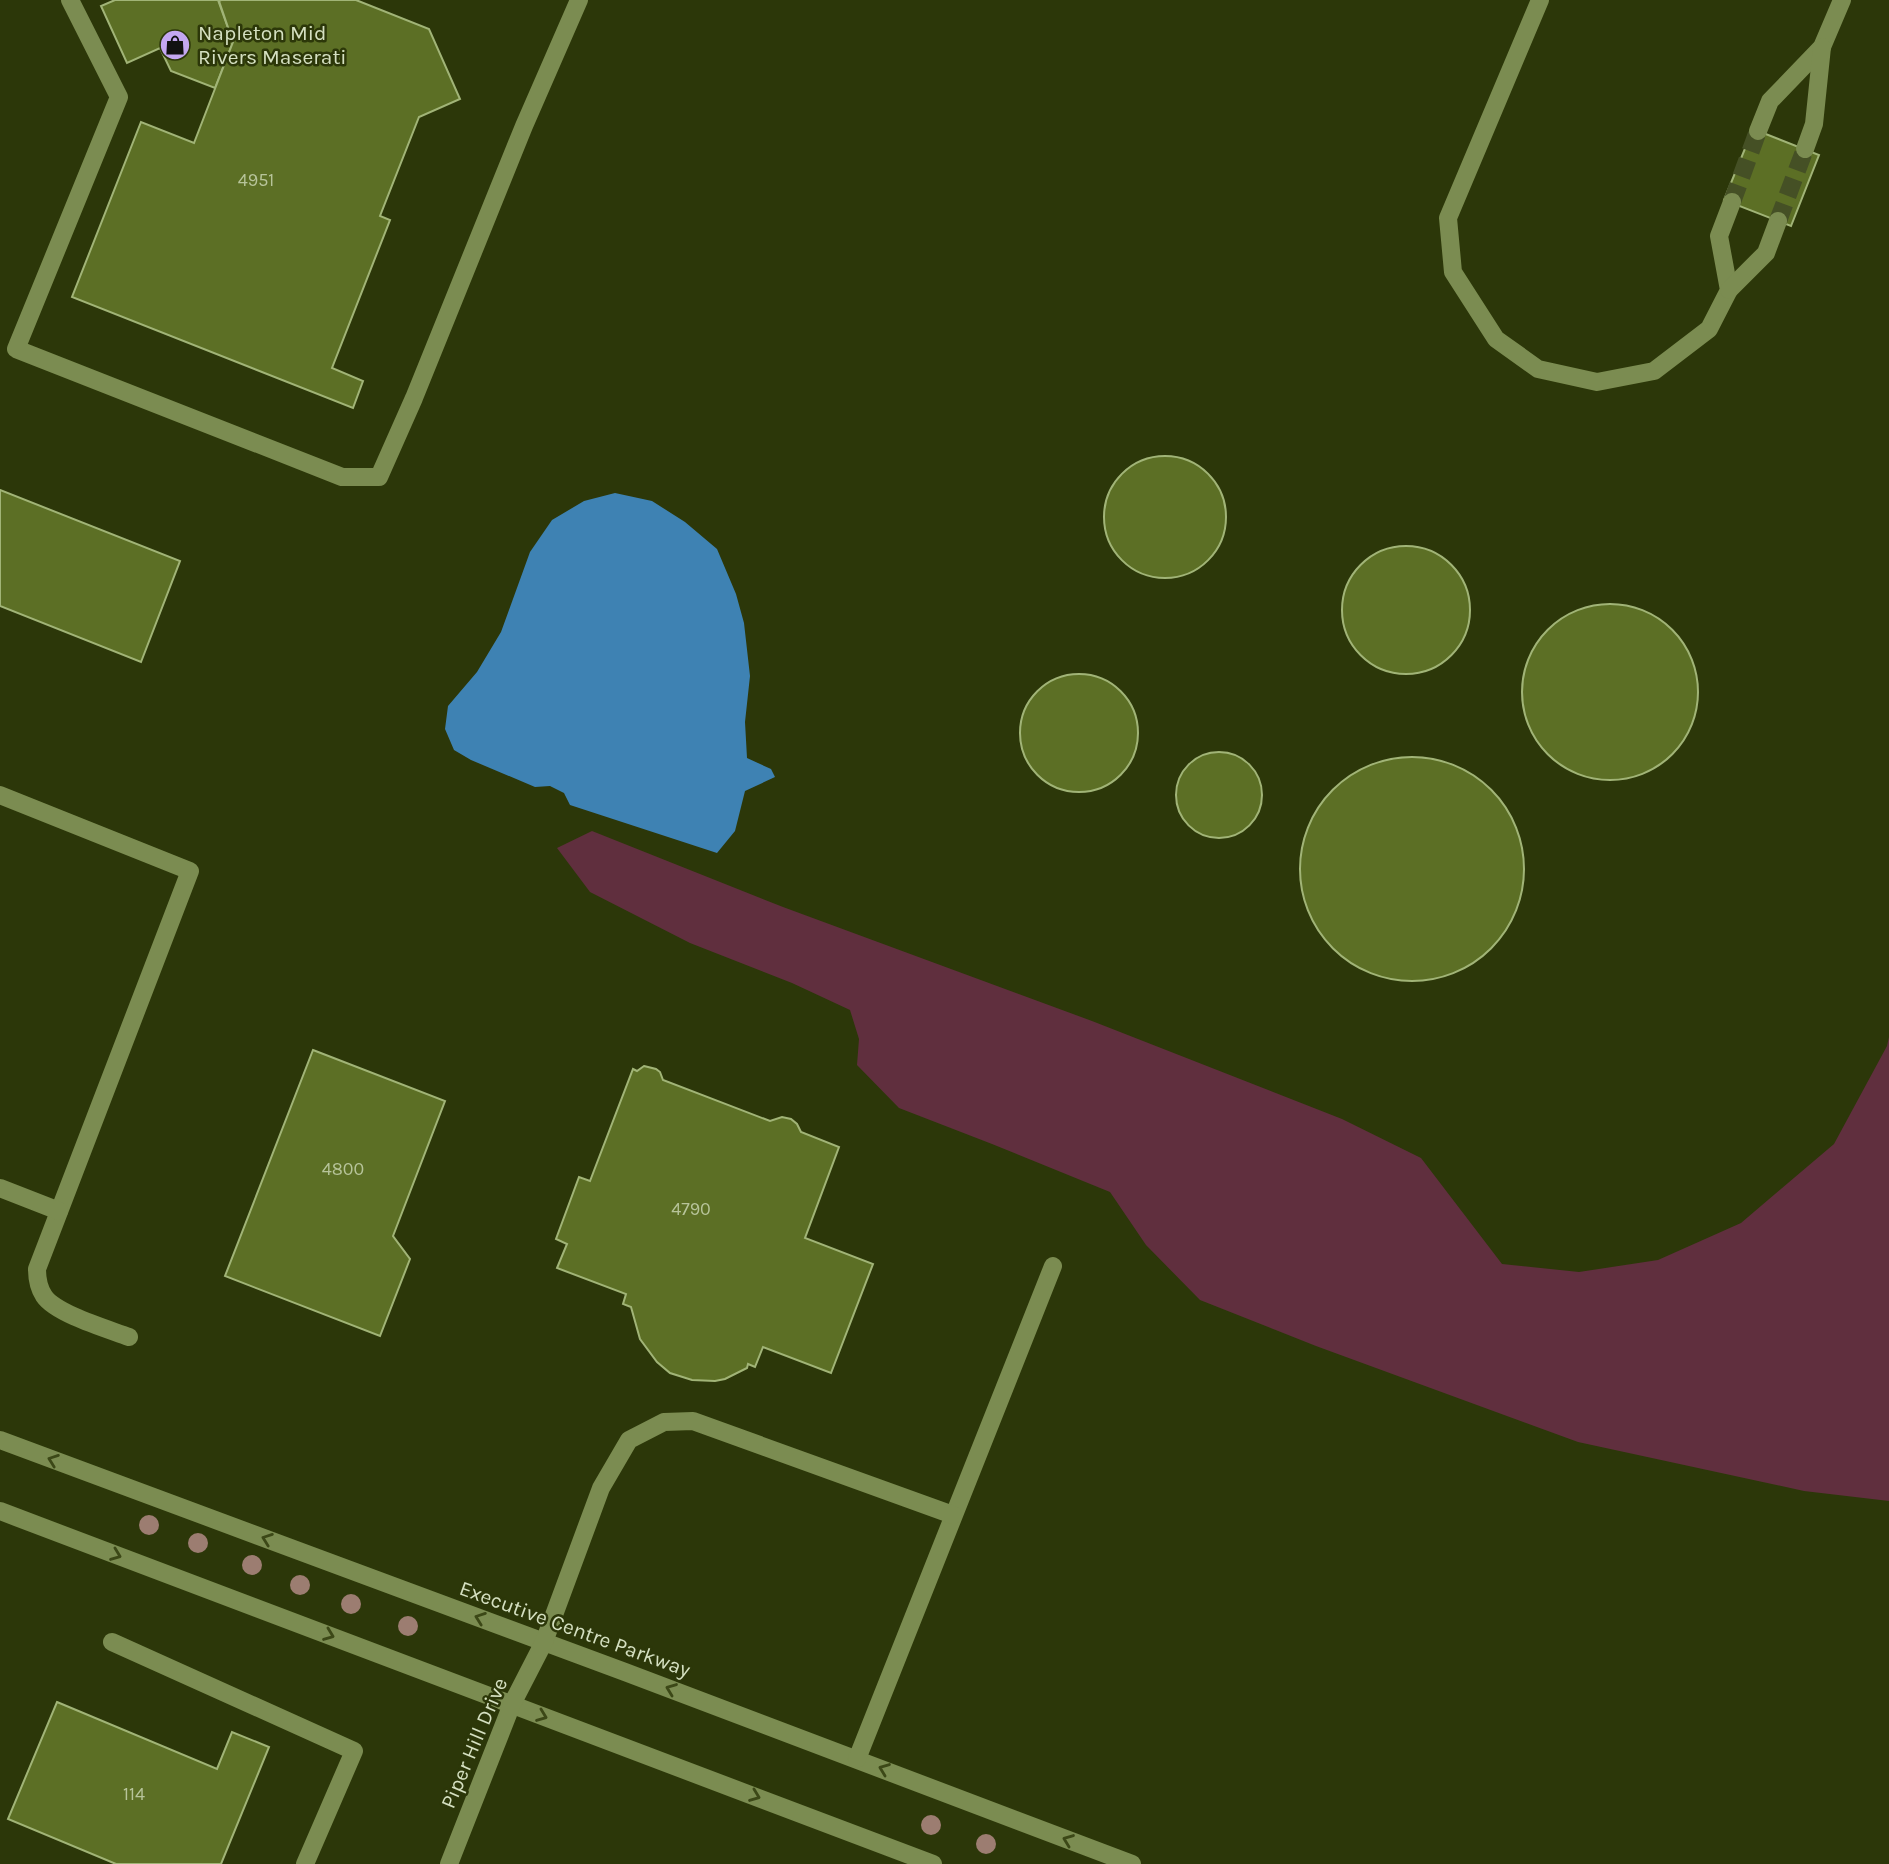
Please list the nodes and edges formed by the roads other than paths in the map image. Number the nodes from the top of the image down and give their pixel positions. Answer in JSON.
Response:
{"nodes":[{"id":1,"x":70,"y":0,"type":"edge"},
{"id":2,"x":1540,"y":0,"type":"edge"},
{"id":3,"x":1842,"y":0,"type":"edge"},
{"id":4,"x":574,"y":2,"type":"edge"},
{"id":5,"x":1822,"y":47,"type":"junction"},
{"id":6,"x":1758,"y":131,"type":"tunnel mouth"},
{"id":7,"x":1805,"y":149,"type":"tunnel mouth"},
{"id":8,"x":1732,"y":202,"type":"tunnel mouth"},
{"id":9,"x":1778,"y":221,"type":"tunnel mouth"},
{"id":10,"x":1729,"y":290,"type":"junction"},
{"id":11,"x":0,"y":794,"type":"edge"},
{"id":12,"x":0,"y":1188,"type":"edge"},
{"id":13,"x":59,"y":1211,"type":"junction"},
{"id":14,"x":1053,"y":1266,"type":"dead end"},
{"id":15,"x":129,"y":1337,"type":"dead end"},
{"id":16,"x":0,"y":1440,"type":"edge"},
{"id":17,"x":0,"y":1511,"type":"edge"},
{"id":18,"x":953,"y":1515,"type":"junction"},
{"id":19,"x":112,"y":1642,"type":"dead end"},
{"id":20,"x":544,"y":1642,"type":"junction"},
{"id":21,"x":512,"y":1704,"type":"junction"},
{"id":22,"x":856,"y":1759,"type":"junction"},
{"id":23,"x":305,"y":1864,"type":"edge"},
{"id":24,"x":449,"y":1864,"type":"edge"},
{"id":25,"x":933,"y":1864,"type":"edge"},
{"id":26,"x":1132,"y":1864,"type":"edge"}],
"edges":[{"from":1,"to":4,"type":"street"},
{"from":2,"to":10,"type":"street"},
{"from":3,"to":5,"type":"street"},
{"from":5,"to":6,"type":"street"},
{"from":5,"to":7,"type":"street"},
{"from":8,"to":10,"type":"street"},
{"from":9,"to":10,"type":"street"},
{"from":11,"to":13,"type":"street"},
{"from":12,"to":13,"type":"street"},
{"from":13,"to":15,"type":"street"},
{"from":14,"to":18,"type":"street"},
{"from":20,"to":16,"type":"street","name":"Executive Centre Parkway","one_way":true},
{"from":17,"to":21,"type":"street","one_way":true},
{"from":18,"to":20,"type":"street","name":"Piper Hill Drive"},
{"from":18,"to":22,"type":"street"},
{"from":19,"to":23,"type":"street"},
{"from":20,"to":21,"type":"street","name":"Piper Hill Drive"},
{"from":22,"to":20,"type":"street","name":"Executive Centre Parkway","one_way":true},
{"from":21,"to":24,"type":"street","name":"Piper Hill Drive"},
{"from":21,"to":25,"type":"street","one_way":true},
{"from":26,"to":22,"type":"street","name":"Executive Centre Parkway","one_way":true}]}
